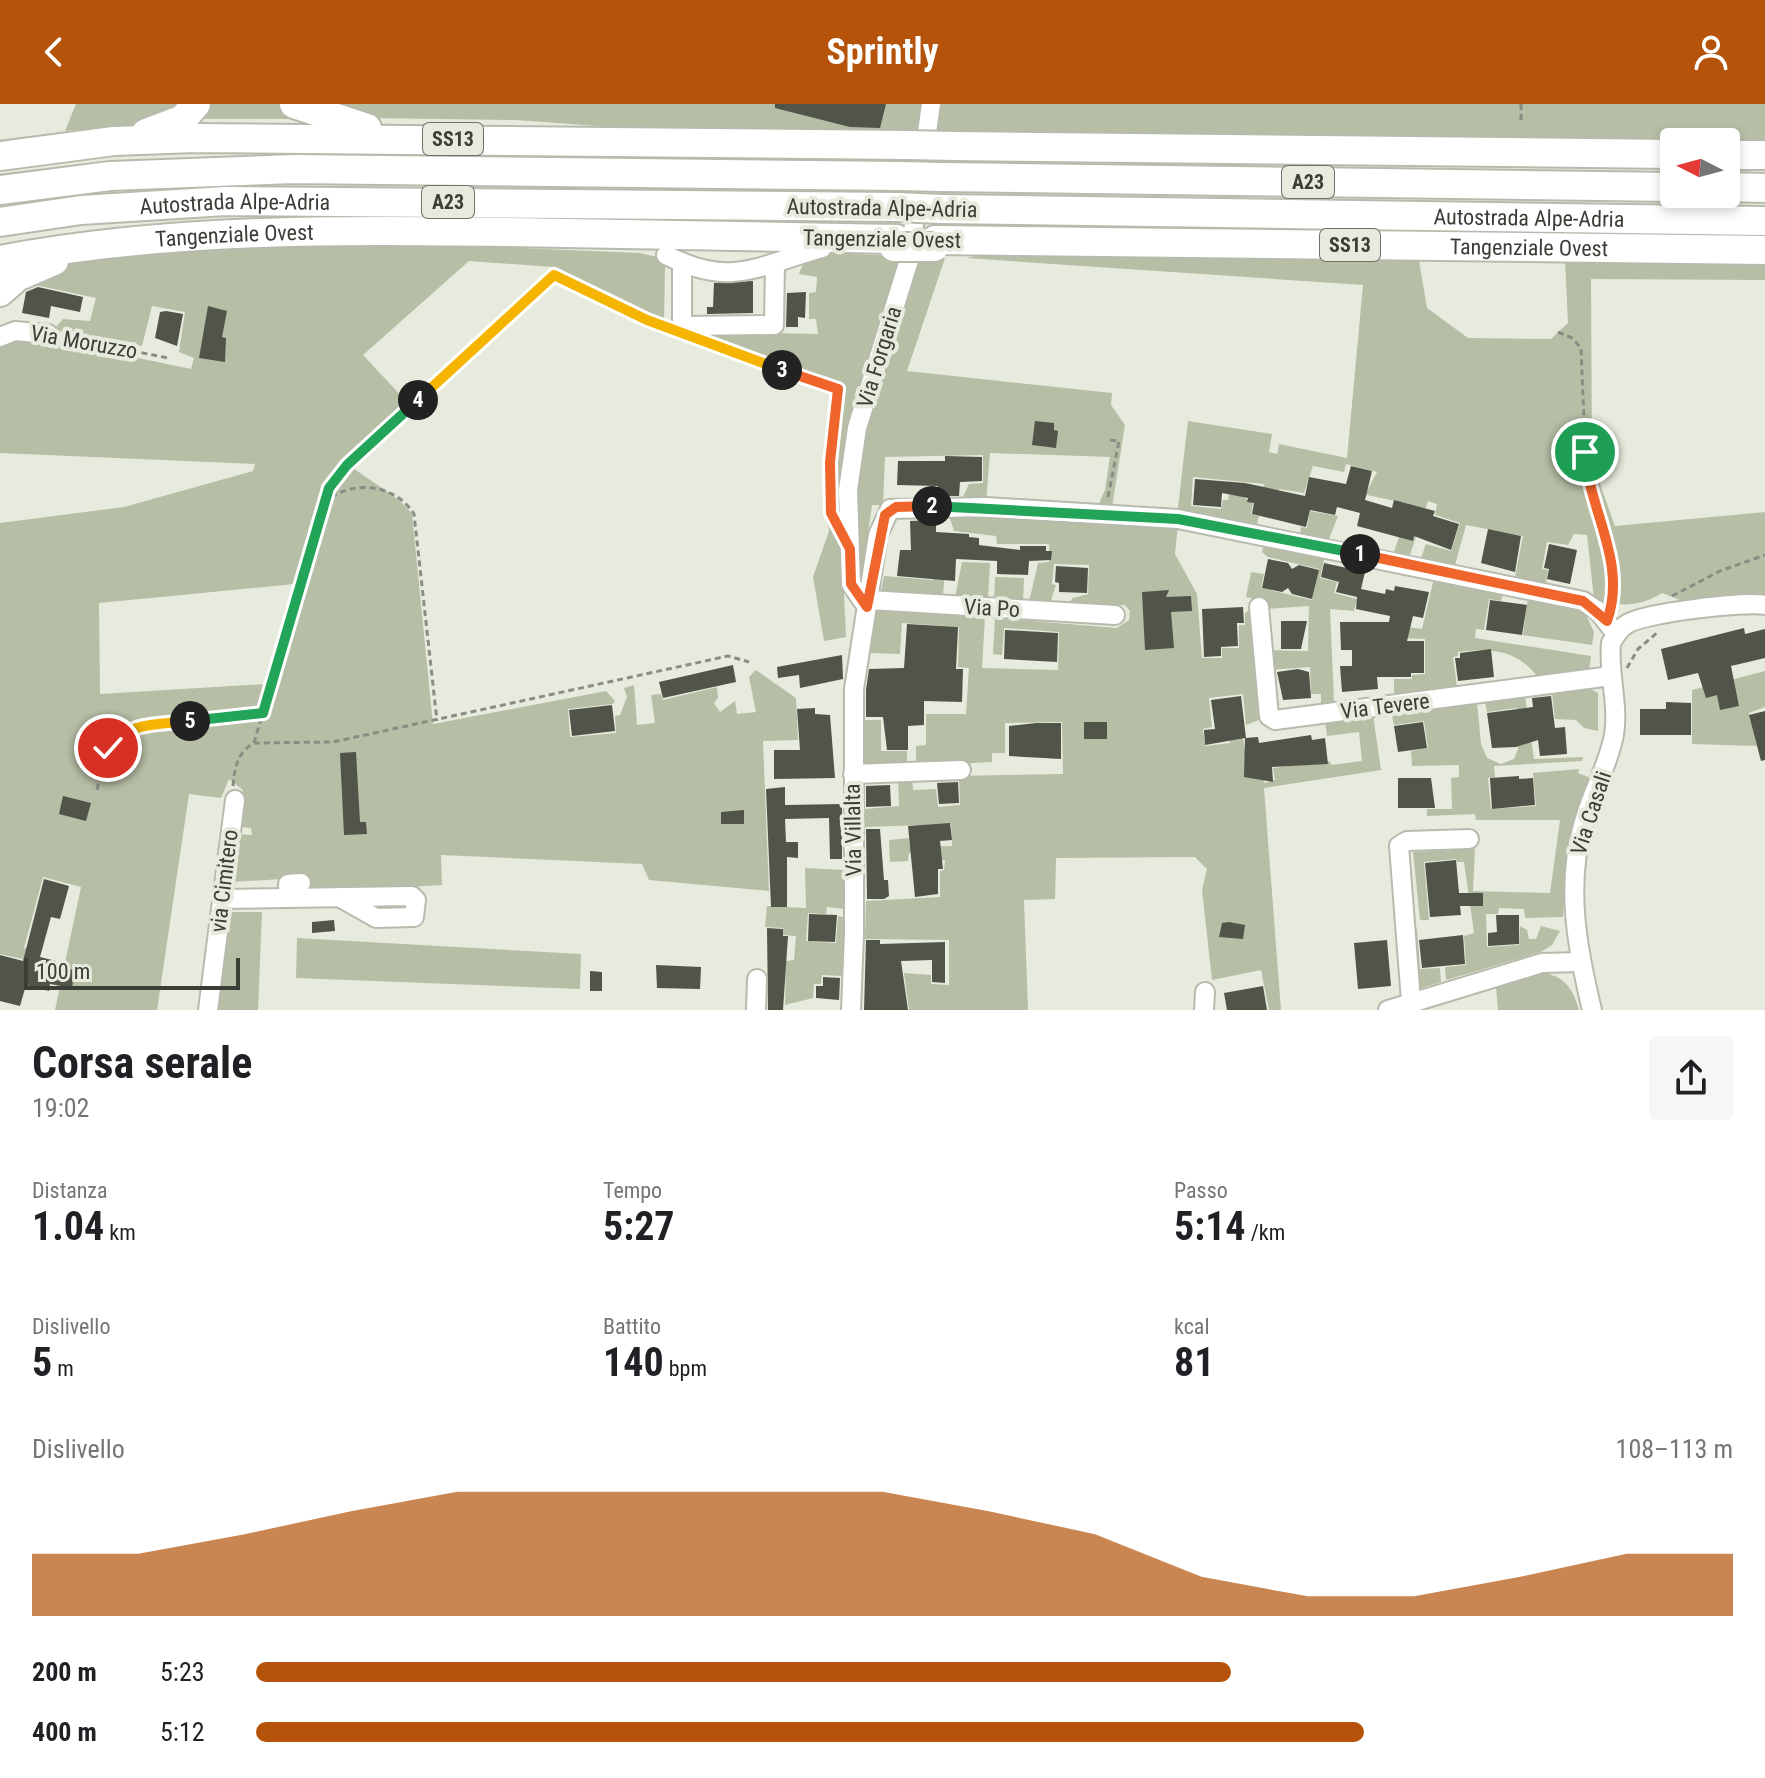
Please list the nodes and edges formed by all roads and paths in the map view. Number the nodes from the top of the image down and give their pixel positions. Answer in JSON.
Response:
{"nodes":[{"id":1,"x":196,"y":104,"type":"edge"},
{"id":2,"x":294,"y":104,"type":"edge"},
{"id":3,"x":931,"y":104,"type":"edge"},
{"id":4,"x":1521,"y":104,"type":"edge"},
{"id":5,"x":1521,"y":123,"type":"dead end"},
{"id":6,"x":431,"y":138,"type":"junction"},
{"id":7,"x":114,"y":141,"type":"junction"},
{"id":8,"x":1660,"y":154,"type":"edge"},
{"id":9,"x":1740,"y":155,"type":"edge"},
{"id":10,"x":1765,"y":155,"type":"edge"},
{"id":11,"x":0,"y":156,"type":"edge"},
{"id":12,"x":1660,"y":187,"type":"edge"},
{"id":13,"x":1740,"y":187,"type":"edge"},
{"id":14,"x":1765,"y":188,"type":"edge"},
{"id":15,"x":0,"y":190,"type":"edge"},
{"id":16,"x":1765,"y":221,"type":"edge"},
{"id":17,"x":0,"y":222,"type":"edge"},
{"id":18,"x":507,"y":232,"type":"junction"},
{"id":19,"x":147,"y":237,"type":"junction"},
{"id":20,"x":895,"y":243,"type":"junction"},
{"id":21,"x":822,"y":248,"type":"joint"},
{"id":22,"x":1765,"y":250,"type":"edge"},
{"id":23,"x":674,"y":258,"type":"junction"},
{"id":24,"x":0,"y":260,"type":"edge"},
{"id":25,"x":775,"y":263,"type":"junction"},
{"id":26,"x":0,"y":292,"type":"edge"},
{"id":27,"x":673,"y":331,"type":"dead end"},
{"id":28,"x":1558,"y":332,"type":"dead end"},
{"id":29,"x":48,"y":334,"type":"joint"},
{"id":30,"x":0,"y":337,"type":"edge"},
{"id":31,"x":700,"y":341,"type":"dead end"},
{"id":32,"x":168,"y":358,"type":"dead end"},
{"id":33,"x":1109,"y":440,"type":"dead end"},
{"id":34,"x":323,"y":503,"type":"junction"},
{"id":35,"x":1103,"y":512,"type":"junction"},
{"id":36,"x":834,"y":521,"type":"dead end"},
{"id":37,"x":1765,"y":555,"type":"edge"},
{"id":38,"x":868,"y":604,"type":"junction"},
{"id":39,"x":1765,"y":605,"type":"edge"},
{"id":40,"x":1259,"y":607,"type":"dead end"},
{"id":41,"x":1683,"y":613,"type":"junction"},
{"id":42,"x":1115,"y":615,"type":"dead end"},
{"id":43,"x":1648,"y":616,"type":"junction"},
{"id":44,"x":1612,"y":627,"type":"junction"},
{"id":45,"x":749,"y":662,"type":"dead end"},
{"id":46,"x":1618,"y":676,"type":"junction"},
{"id":47,"x":263,"y":713,"type":"junction"},
{"id":48,"x":437,"y":721,"type":"junction"},
{"id":49,"x":254,"y":743,"type":"junction"},
{"id":50,"x":961,"y":770,"type":"dead end"},
{"id":51,"x":853,"y":774,"type":"junction"},
{"id":52,"x":97,"y":790,"type":"dead end"},
{"id":53,"x":235,"y":800,"type":"joint"},
{"id":54,"x":1469,"y":839,"type":"dead end"},
{"id":55,"x":339,"y":897,"type":"dead end"},
{"id":56,"x":222,"y":899,"type":"junction"},
{"id":57,"x":1580,"y":962,"type":"junction"},
{"id":58,"x":757,"y":979,"type":"dead end"},
{"id":59,"x":1411,"y":1001,"type":"junction"},
{"id":60,"x":208,"y":1010,"type":"edge"},
{"id":61,"x":756,"y":1010,"type":"edge"},
{"id":62,"x":851,"y":1010,"type":"edge"},
{"id":63,"x":1388,"y":1010,"type":"edge"},
{"id":64,"x":1592,"y":1010,"type":"edge"}],
"edges":[{"from":1,"to":7,"type":"highway"},
{"from":2,"to":6,"type":"highway"},
{"from":3,"to":38,"type":"street","name":"Via Forgaria"},
{"from":4,"to":5,"type":"path"},
{"from":6,"to":7,"type":"highway","number":"SS13"},
{"from":6,"to":8,"type":"highway","number":"SS13","bridge":true},
{"from":7,"to":11,"type":"highway","number":"SS13"},
{"from":9,"to":10,"type":"highway"},
{"from":12,"to":15,"type":"highway","name":"Autostrada Alpe-Adria","number":"A23","bridge":true},
{"from":13,"to":14,"type":"highway"},
{"from":16,"to":17,"type":"highway","name":"Autostrada Alpe-Adria","number":"A23","bridge":true},
{"from":18,"to":19,"type":"highway","name":"Tangenziale Ovest","number":"SS13"},
{"from":18,"to":20,"type":"highway","name":"Tangenziale Ovest","number":"SS13"},
{"from":18,"to":23,"type":"highway"},
{"from":19,"to":24,"type":"highway","name":"Tangenziale Ovest","number":"SS13"},
{"from":19,"to":26,"type":"highway"},
{"from":20,"to":21,"type":"highway"},
{"from":20,"to":22,"type":"highway","name":"Tangenziale Ovest","number":"SS13"},
{"from":21,"to":25,"type":"street"},
{"from":23,"to":25,"type":"street"},
{"from":23,"to":25,"type":"street"},
{"from":27,"to":34,"type":"path"},
{"from":28,"to":44,"type":"path"},
{"from":29,"to":30,"type":"street","name":"Via Moruzzo"},
{"from":29,"to":32,"type":"path","name":"Via Moruzzo"},
{"from":31,"to":36,"type":"path"},
{"from":33,"to":35,"type":"path"},
{"from":34,"to":47,"type":"path"},
{"from":34,"to":48,"type":"path"},
{"from":35,"to":38,"type":"street"},
{"from":35,"to":44,"type":"street"},
{"from":37,"to":43,"type":"path"},
{"from":38,"to":42,"type":"street","name":"Via Po"},
{"from":38,"to":51,"type":"street","name":"Via Villalta"},
{"from":39,"to":41,"type":"street"},
{"from":40,"to":46,"type":"street","name":"Via Tevere"},
{"from":41,"to":43,"type":"street"},
{"from":41,"to":46,"type":"path"},
{"from":43,"to":44,"type":"street"},
{"from":44,"to":46,"type":"street","name":"Via Casali"},
{"from":45,"to":48,"type":"path"},
{"from":46,"to":57,"type":"street","name":"Via Casali"},
{"from":47,"to":49,"type":"path"},
{"from":47,"to":52,"type":"path"},
{"from":48,"to":49,"type":"path"},
{"from":49,"to":53,"type":"path"},
{"from":50,"to":51,"type":"street"},
{"from":51,"to":62,"type":"street","name":"Via Villalta"},
{"from":53,"to":56,"type":"street","name":"via Cimitero"},
{"from":54,"to":59,"type":"street"},
{"from":55,"to":56,"type":"street"},
{"from":56,"to":60,"type":"street","name":"via Cimitero"},
{"from":57,"to":59,"type":"street"},
{"from":57,"to":64,"type":"street","name":"Via Casali"},
{"from":58,"to":61,"type":"street"},
{"from":59,"to":63,"type":"street"}]}
